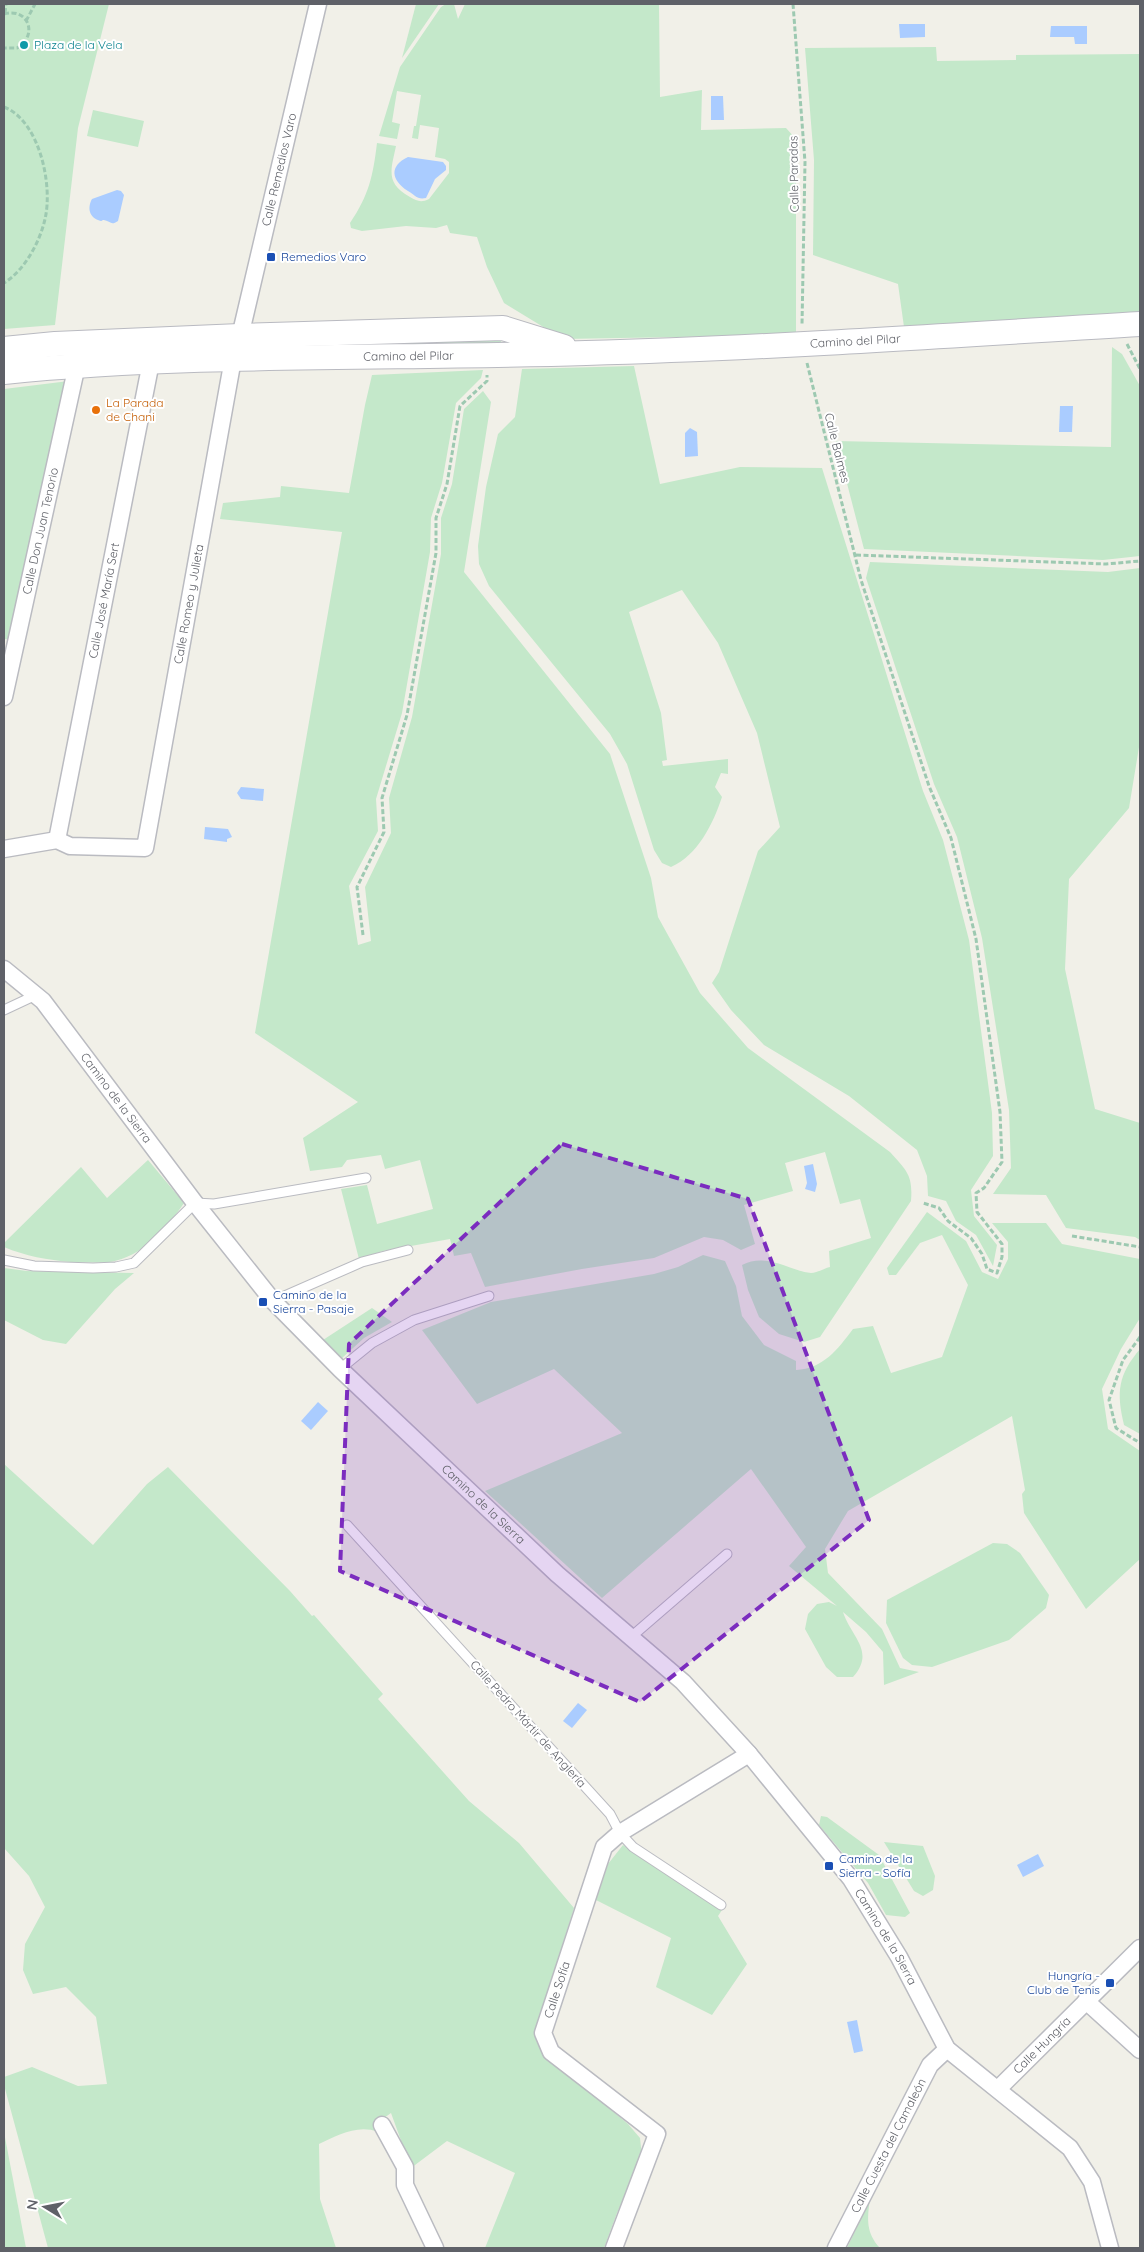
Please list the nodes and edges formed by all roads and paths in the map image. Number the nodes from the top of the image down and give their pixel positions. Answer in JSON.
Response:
{"nodes":[{"id":1,"x":6,"y":4,"type":"edge"},
{"id":2,"x":35,"y":4,"type":"edge"},
{"id":3,"x":318,"y":4,"type":"edge"},
{"id":4,"x":793,"y":4,"type":"edge"},
{"id":5,"x":5,"y":14,"type":"edge"},
{"id":6,"x":26,"y":21,"type":"junction"},
{"id":7,"x":4,"y":48,"type":"edge"},
{"id":8,"x":4,"y":107,"type":"edge"},
{"id":9,"x":4,"y":283,"type":"edge"},
{"id":10,"x":1133,"y":324,"type":"edge"},
{"id":11,"x":240,"y":336,"type":"junction"},
{"id":12,"x":802,"y":344,"type":"junction"},
{"id":13,"x":4,"y":349,"type":"edge"},
{"id":14,"x":585,"y":353,"type":"junction"},
{"id":15,"x":490,"y":355,"type":"junction"},
{"id":16,"x":233,"y":359,"type":"junction"},
{"id":17,"x":151,"y":362,"type":"junction"},
{"id":18,"x":76,"y":365,"type":"junction"},
{"id":19,"x":1140,"y":369,"type":"edge"},
{"id":20,"x":4,"y":372,"type":"edge"},
{"id":21,"x":856,"y":555,"type":"junction"},
{"id":22,"x":1140,"y":561,"type":"edge"},
{"id":23,"x":4,"y":697,"type":"edge"},
{"id":24,"x":57,"y":840,"type":"junction"},
{"id":25,"x":4,"y":848,"type":"edge"},
{"id":26,"x":363,"y":935,"type":"dead end"},
{"id":27,"x":4,"y":969,"type":"edge"},
{"id":28,"x":36,"y":995,"type":"junction"},
{"id":29,"x":4,"y":1010,"type":"edge"},
{"id":30,"x":366,"y":1178,"type":"dead end"},
{"id":31,"x":923,"y":1203,"type":"dead end"},
{"id":32,"x":195,"y":1204,"type":"junction"},
{"id":33,"x":1072,"y":1236,"type":"dead end"},
{"id":34,"x":1140,"y":1247,"type":"edge"},
{"id":35,"x":408,"y":1250,"type":"dead end"},
{"id":36,"x":4,"y":1260,"type":"edge"},
{"id":37,"x":488,"y":1296,"type":"dead end"},
{"id":38,"x":273,"y":1301,"type":"junction"},
{"id":39,"x":1140,"y":1337,"type":"edge"},
{"id":40,"x":340,"y":1369,"type":"junction"},
{"id":41,"x":1140,"y":1443,"type":"edge"},
{"id":42,"x":347,"y":1525,"type":"dead end"},
{"id":43,"x":727,"y":1554,"type":"dead end"},
{"id":44,"x":631,"y":1637,"type":"junction"},
{"id":45,"x":749,"y":1754,"type":"junction"},
{"id":46,"x":620,"y":1833,"type":"junction"},
{"id":47,"x":721,"y":1904,"type":"dead end"},
{"id":48,"x":1140,"y":1948,"type":"edge"},
{"id":49,"x":1086,"y":2001,"type":"junction"},
{"id":50,"x":947,"y":2049,"type":"junction"},
{"id":51,"x":1140,"y":2050,"type":"edge"},
{"id":52,"x":998,"y":2089,"type":"junction"},
{"id":53,"x":382,"y":2125,"type":"dead end"},
{"id":54,"x":435,"y":2248,"type":"edge"},
{"id":55,"x":614,"y":2248,"type":"edge"},
{"id":56,"x":836,"y":2248,"type":"edge"},
{"id":57,"x":1110,"y":2248,"type":"edge"}],
"edges":[{"from":1,"to":5,"type":"path"},
{"from":2,"to":6,"type":"path"},
{"from":3,"to":11,"type":"street","name":"Calle Remedios Varo"},
{"from":4,"to":12,"type":"path","name":"Calle Paradas"},
{"from":5,"to":6,"type":"path"},
{"from":6,"to":7,"type":"path"},
{"from":8,"to":9,"type":"path"},
{"from":10,"to":12,"type":"main road","name":"Camino del Pilar"},
{"from":10,"to":19,"type":"path"},
{"from":11,"to":13,"type":"main road","name":"Camino del Pilar"},
{"from":11,"to":14,"type":"main road","name":"Camino del Pilar"},
{"from":11,"to":16,"type":"street"},
{"from":12,"to":14,"type":"main road","name":"Camino del Pilar"},
{"from":12,"to":21,"type":"path","name":"Calle Balmes"},
{"from":14,"to":15,"type":"main road","name":"Camino del Pilar"},
{"from":15,"to":16,"type":"main road","name":"Camino del Pilar"},
{"from":15,"to":26,"type":"path"},
{"from":16,"to":17,"type":"main road","name":"Camino del Pilar"},
{"from":16,"to":24,"type":"street","name":"Calle Romeo y Julieta"},
{"from":17,"to":18,"type":"main road","name":"Camino del Pilar"},
{"from":17,"to":24,"type":"street","name":"Calle José María Sert"},
{"from":18,"to":20,"type":"main road","name":"Camino del Pilar"},
{"from":18,"to":23,"type":"street","name":"Calle Don Juan Tenorio"},
{"from":21,"to":22,"type":"path"},
{"from":21,"to":31,"type":"path","name":"Calle Balmes"},
{"from":24,"to":25,"type":"street"},
{"from":27,"to":28,"type":"street","name":"Camino de la Sierra"},
{"from":28,"to":29,"type":"lane"},
{"from":28,"to":32,"type":"street","name":"Camino de la Sierra"},
{"from":30,"to":32,"type":"lane"},
{"from":32,"to":36,"type":"lane"},
{"from":32,"to":38,"type":"street","name":"Camino de la Sierra"},
{"from":33,"to":34,"type":"path"},
{"from":35,"to":38,"type":"lane"},
{"from":37,"to":40,"type":"lane"},
{"from":38,"to":40,"type":"street","name":"Camino de la Sierra"},
{"from":39,"to":41,"type":"path"},
{"from":40,"to":44,"type":"street","name":"Camino de la Sierra"},
{"from":42,"to":46,"type":"lane","name":"Calle Pedro Mártir de Anglería"},
{"from":43,"to":44,"type":"lane"},
{"from":44,"to":45,"type":"street","name":"Camino de la Sierra"},
{"from":45,"to":46,"type":"street","name":"Calle Sofía"},
{"from":45,"to":50,"type":"street","name":"Camino de la Sierra"},
{"from":46,"to":47,"type":"lane","name":"Calle Pedro Mártir de Anglería"},
{"from":46,"to":55,"type":"street","name":"Calle Sofía"},
{"from":48,"to":49,"type":"street","name":"Calle Hungría"},
{"from":49,"to":51,"type":"street"},
{"from":49,"to":52,"type":"street","name":"Calle Hungría"},
{"from":50,"to":52,"type":"street","name":"Camino de la Sierra"},
{"from":50,"to":56,"type":"street","name":"Calle Cuesta del Camaleón"},
{"from":52,"to":57,"type":"street","name":"Camino de la Sierra"},
{"from":53,"to":54,"type":"street"}]}
